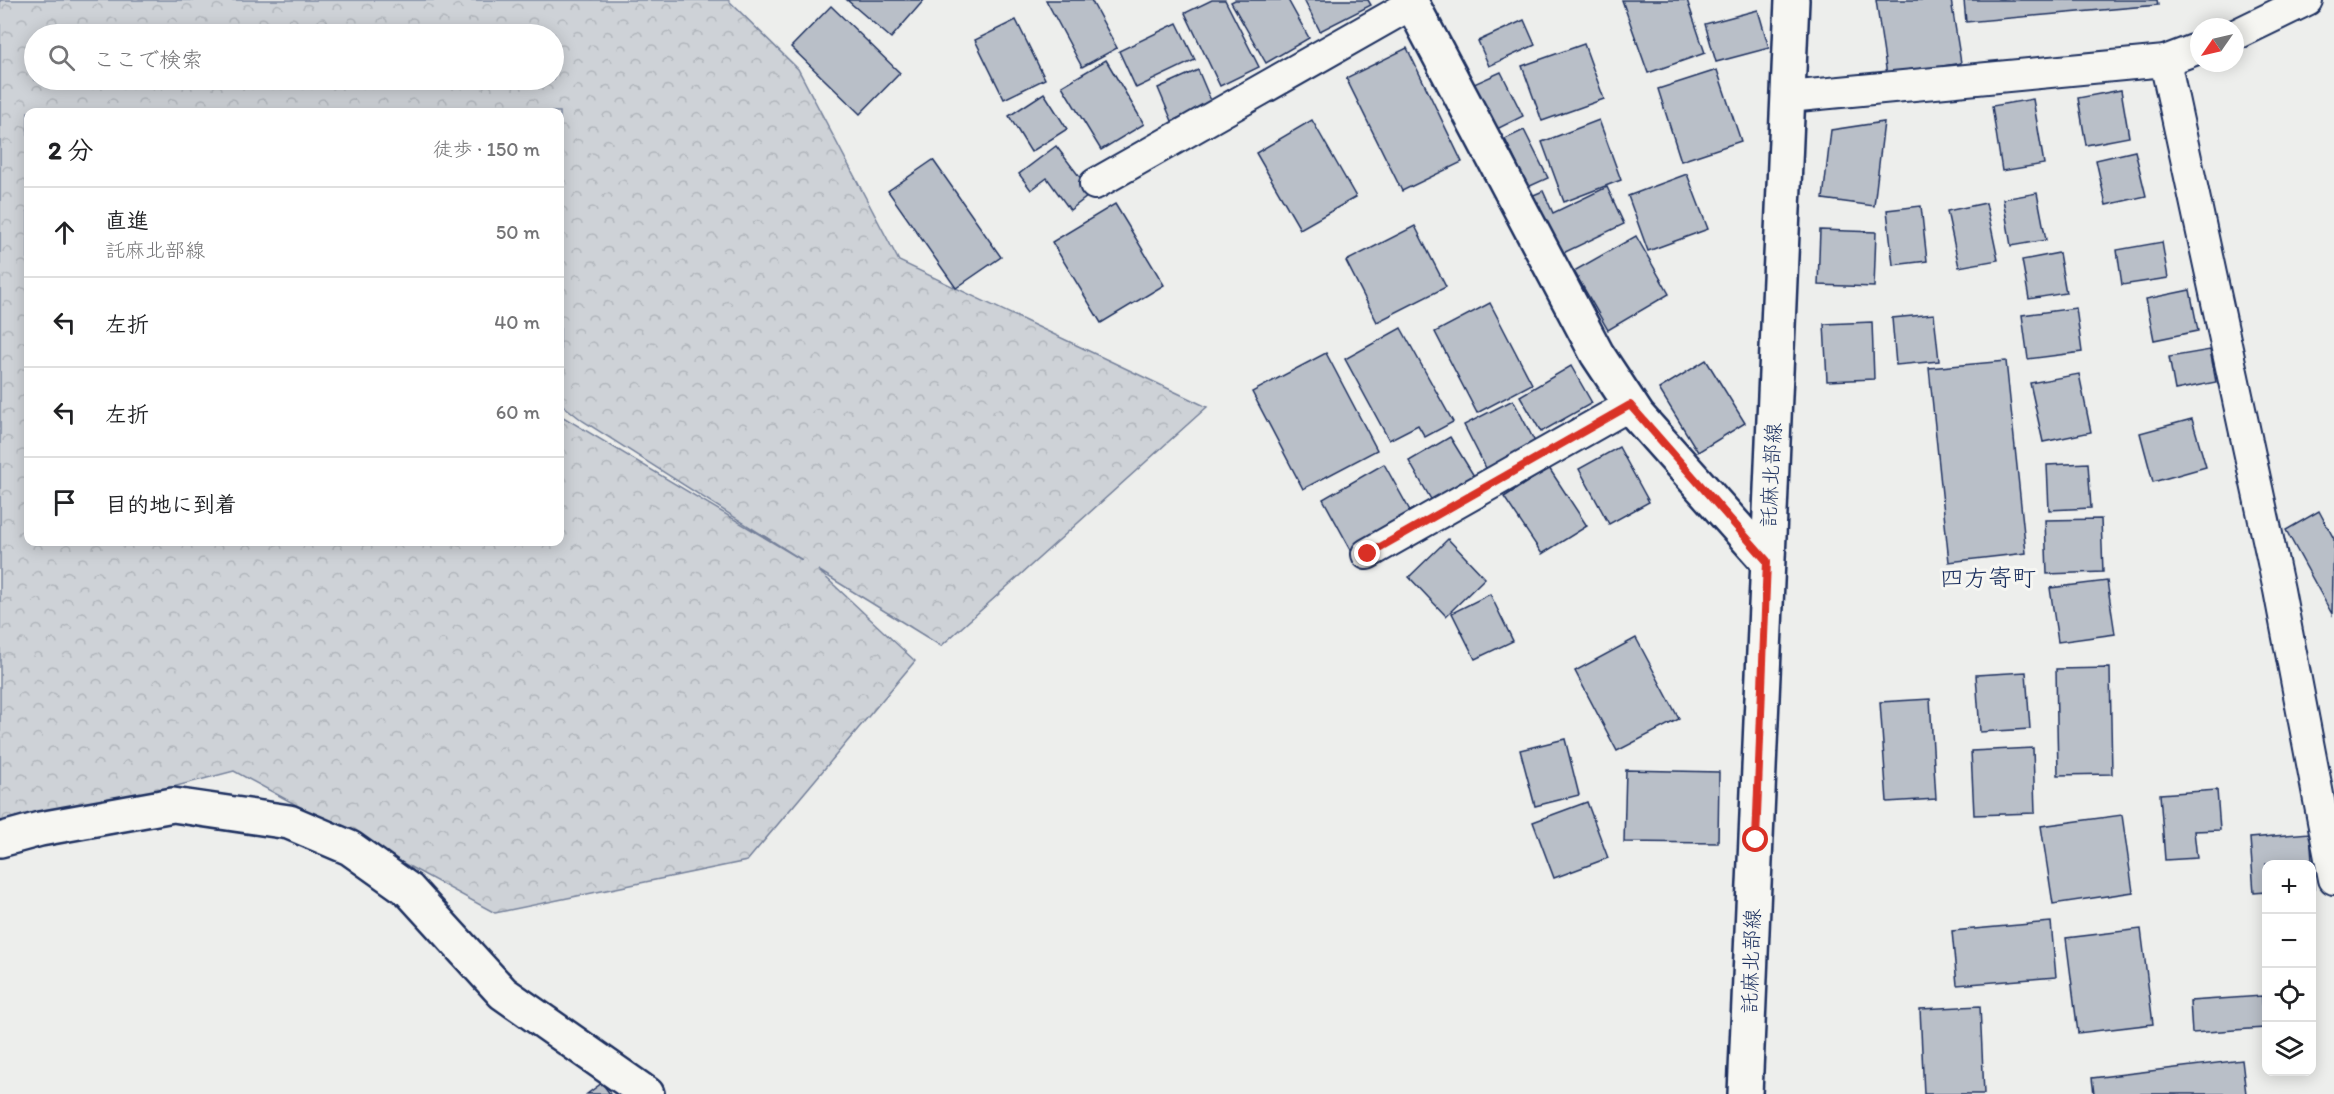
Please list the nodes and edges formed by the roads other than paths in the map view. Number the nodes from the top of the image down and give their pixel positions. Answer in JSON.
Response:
{"nodes":[{"id":1,"x":1792,"y":0,"type":"edge"},
{"id":2,"x":2307,"y":0,"type":"edge"},
{"id":3,"x":1411,"y":2,"type":"edge"},
{"id":4,"x":2244,"y":31,"type":"edge"},
{"id":5,"x":2190,"y":51,"type":"edge"},
{"id":6,"x":2165,"y":61,"type":"junction"},
{"id":7,"x":1788,"y":97,"type":"junction"},
{"id":8,"x":1095,"y":184,"type":"dead end"},
{"id":9,"x":1630,"y":405,"type":"junction"},
{"id":10,"x":1368,"y":554,"type":"dead end"},
{"id":11,"x":1767,"y":561,"type":"junction"},
{"id":12,"x":2327,"y":807,"type":"edge"},
{"id":13,"x":0,"y":840,"type":"edge"},
{"id":14,"x":2334,"y":879,"type":"edge"},
{"id":15,"x":647,"y":1094,"type":"edge"},
{"id":16,"x":1746,"y":1094,"type":"edge"}],
"edges":[{"from":1,"to":7,"type":"street","name":"託麻北部線"},
{"from":2,"to":4,"type":"street"},
{"from":3,"to":8,"type":"street"},
{"from":3,"to":9,"type":"street"},
{"from":5,"to":6,"type":"street"},
{"from":6,"to":7,"type":"street"},
{"from":6,"to":12,"type":"street"},
{"from":7,"to":11,"type":"street","name":"託麻北部線"},
{"from":9,"to":10,"type":"street"},
{"from":9,"to":11,"type":"street"},
{"from":11,"to":16,"type":"street","name":"託麻北部線"},
{"from":12,"to":14,"type":"street"},
{"from":13,"to":15,"type":"street"}]}
